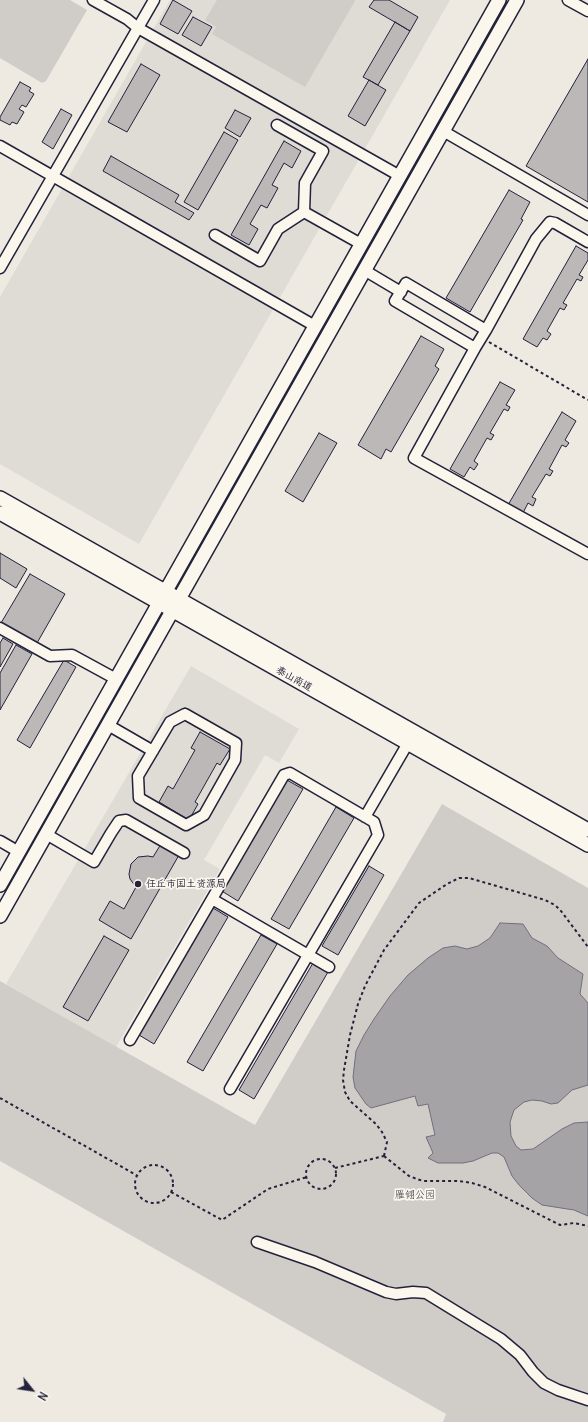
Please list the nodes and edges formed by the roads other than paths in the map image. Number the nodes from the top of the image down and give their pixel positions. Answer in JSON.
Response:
{"nodes":[{"id":1,"x":93,"y":0,"type":"edge"},
{"id":2,"x":154,"y":0,"type":"edge"},
{"id":3,"x":499,"y":0,"type":"edge"},
{"id":4,"x":517,"y":0,"type":"edge"},
{"id":5,"x":568,"y":0,"type":"edge"},
{"id":6,"x":588,"y":11,"type":"edge"},
{"id":7,"x":138,"y":28,"type":"junction"},
{"id":8,"x":277,"y":125,"type":"dead end"},
{"id":9,"x":443,"y":131,"type":"junction"},
{"id":10,"x":0,"y":146,"type":"edge"},
{"id":11,"x":53,"y":176,"type":"junction"},
{"id":12,"x":400,"y":176,"type":"junction"},
{"id":13,"x":304,"y":212,"type":"junction"},
{"id":14,"x":588,"y":215,"type":"edge"},
{"id":15,"x":215,"y":235,"type":"dead end"},
{"id":16,"x":588,"y":242,"type":"edge"},
{"id":17,"x":361,"y":244,"type":"junction"},
{"id":18,"x":0,"y":268,"type":"edge"},
{"id":19,"x":364,"y":270,"type":"junction"},
{"id":20,"x":401,"y":292,"type":"junction"},
{"id":21,"x":315,"y":326,"type":"junction"},
{"id":22,"x":484,"y":334,"type":"junction"},
{"id":23,"x":475,"y":348,"type":"junction"},
{"id":24,"x":0,"y":498,"type":"edge"},
{"id":25,"x":0,"y":513,"type":"edge"},
{"id":26,"x":588,"y":554,"type":"edge"},
{"id":27,"x":162,"y":597,"type":"junction"},
{"id":28,"x":176,"y":605,"type":"junction"},
{"id":29,"x":0,"y":628,"type":"edge"},
{"id":30,"x":116,"y":679,"type":"junction"},
{"id":31,"x":108,"y":725,"type":"junction"},
{"id":32,"x":408,"y":743,"type":"junction"},
{"id":33,"x":153,"y":751,"type":"junction"},
{"id":34,"x":365,"y":817,"type":"junction"},
{"id":35,"x":588,"y":830,"type":"edge"},
{"id":36,"x":46,"y":834,"type":"junction"},
{"id":37,"x":0,"y":841,"type":"edge"},
{"id":38,"x":588,"y":845,"type":"edge"},
{"id":39,"x":19,"y":852,"type":"junction"},
{"id":40,"x":184,"y":853,"type":"dead end"},
{"id":41,"x":0,"y":885,"type":"edge"},
{"id":42,"x":212,"y":899,"type":"junction"},
{"id":43,"x":0,"y":916,"type":"edge"},
{"id":44,"x":308,"y":955,"type":"junction"},
{"id":45,"x":329,"y":967,"type":"dead end"},
{"id":46,"x":130,"y":1040,"type":"dead end"},
{"id":47,"x":230,"y":1089,"type":"dead end"},
{"id":48,"x":257,"y":1242,"type":"dead end"},
{"id":49,"x":588,"y":1400,"type":"edge"}],
"edges":[{"from":1,"to":7,"type":"lane"},
{"from":2,"to":7,"type":"lane"},
{"from":3,"to":12,"type":"main road"},
{"from":4,"to":9,"type":"main road"},
{"from":5,"to":6,"type":"lane"},
{"from":7,"to":11,"type":"lane"},
{"from":7,"to":12,"type":"lane"},
{"from":8,"to":13,"type":"lane"},
{"from":9,"to":14,"type":"lane"},
{"from":9,"to":19,"type":"main road"},
{"from":10,"to":11,"type":"lane"},
{"from":11,"to":18,"type":"lane"},
{"from":11,"to":21,"type":"lane"},
{"from":12,"to":17,"type":"main road"},
{"from":13,"to":15,"type":"lane"},
{"from":13,"to":17,"type":"lane"},
{"from":16,"to":22,"type":"lane"},
{"from":17,"to":21,"type":"main road"},
{"from":19,"to":20,"type":"lane"},
{"from":19,"to":28,"type":"main road"},
{"from":20,"to":22,"type":"lane"},
{"from":20,"to":23,"type":"lane"},
{"from":21,"to":27,"type":"main road"},
{"from":22,"to":23,"type":"lane"},
{"from":23,"to":26,"type":"lane"},
{"from":24,"to":27,"type":"main road","name":"泰山南道"},
{"from":25,"to":27,"type":"main road","name":"泰山南道"},
{"from":27,"to":28,"type":"main road","name":"泰山南道"},
{"from":27,"to":30,"type":"main road"},
{"from":28,"to":31,"type":"main road"},
{"from":28,"to":32,"type":"main road","name":"泰山南道"},
{"from":28,"to":35,"type":"main road","name":"泰山南道"},
{"from":29,"to":30,"type":"lane"},
{"from":30,"to":39,"type":"main road"},
{"from":31,"to":33,"type":"lane"},
{"from":31,"to":36,"type":"main road"},
{"from":32,"to":34,"type":"lane"},
{"from":32,"to":38,"type":"main road","name":"泰山南道"},
{"from":33,"to":33,"type":"lane"},
{"from":34,"to":42,"type":"lane"},
{"from":34,"to":44,"type":"lane"},
{"from":36,"to":40,"type":"lane"},
{"from":36,"to":43,"type":"main road"},
{"from":37,"to":39,"type":"lane"},
{"from":39,"to":41,"type":"main road"},
{"from":42,"to":44,"type":"lane"},
{"from":42,"to":46,"type":"lane"},
{"from":44,"to":45,"type":"lane"},
{"from":44,"to":47,"type":"lane"},
{"from":48,"to":49,"type":"lane"}]}
